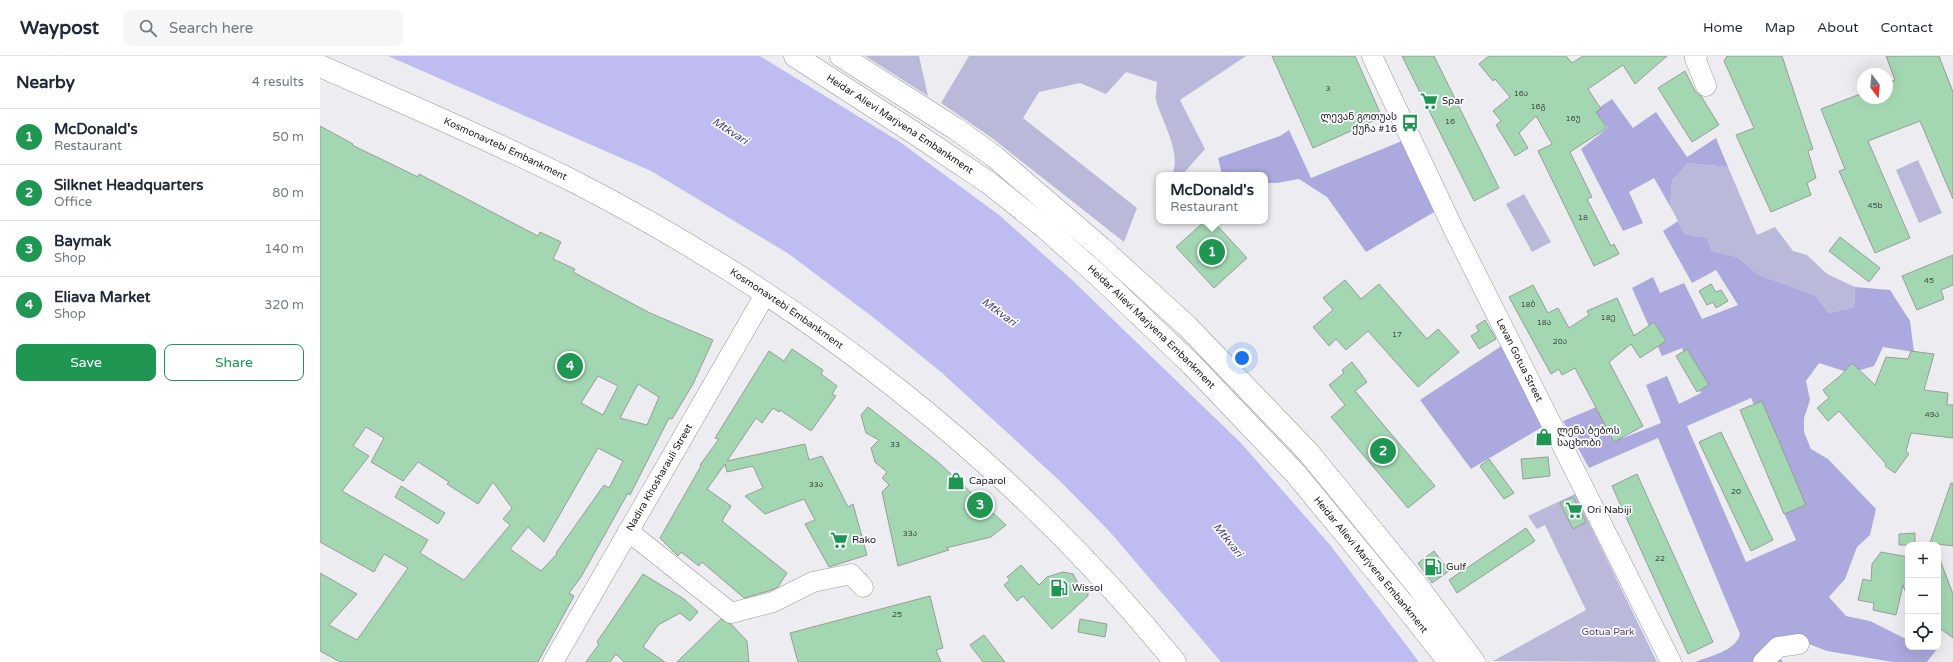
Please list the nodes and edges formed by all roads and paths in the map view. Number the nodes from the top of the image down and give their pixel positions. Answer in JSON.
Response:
{"nodes":[{"id":1,"x":795,"y":56,"type":"edge"},
{"id":2,"x":841,"y":56,"type":"edge"},
{"id":3,"x":1372,"y":56,"type":"edge"},
{"id":4,"x":1697,"y":56,"type":"edge"},
{"id":5,"x":320,"y":66,"type":"edge"},
{"id":6,"x":1706,"y":86,"type":"dead end"},
{"id":7,"x":766,"y":293,"type":"junction"},
{"id":8,"x":628,"y":531,"type":"junction"},
{"id":9,"x":863,"y":587,"type":"dead end"},
{"id":10,"x":1799,"y":644,"type":"dead end"},
{"id":11,"x":554,"y":662,"type":"edge"},
{"id":12,"x":1175,"y":662,"type":"edge"},
{"id":13,"x":1449,"y":662,"type":"edge"},
{"id":14,"x":1474,"y":662,"type":"edge"},
{"id":15,"x":1671,"y":662,"type":"edge"},
{"id":16,"x":1762,"y":662,"type":"edge"}],
"edges":[{"from":1,"to":13,"type":"main road","name":"Heidar Alievi Marjvena Embankment"},
{"from":2,"to":14,"type":"main road"},
{"from":3,"to":15,"type":"street","name":"Levan Gotua Street"},
{"from":4,"to":6,"type":"street"},
{"from":5,"to":7,"type":"main road","name":"Kosmonavtebi Embankment"},
{"from":7,"to":8,"type":"street","name":"Nadira Khosharauli Street"},
{"from":7,"to":12,"type":"main road","name":"Kosmonavtebi Embankment"},
{"from":8,"to":9,"type":"street"},
{"from":8,"to":11,"type":"street","name":"Nadira Khosharauli Street"},
{"from":10,"to":16,"type":"street"}]}
